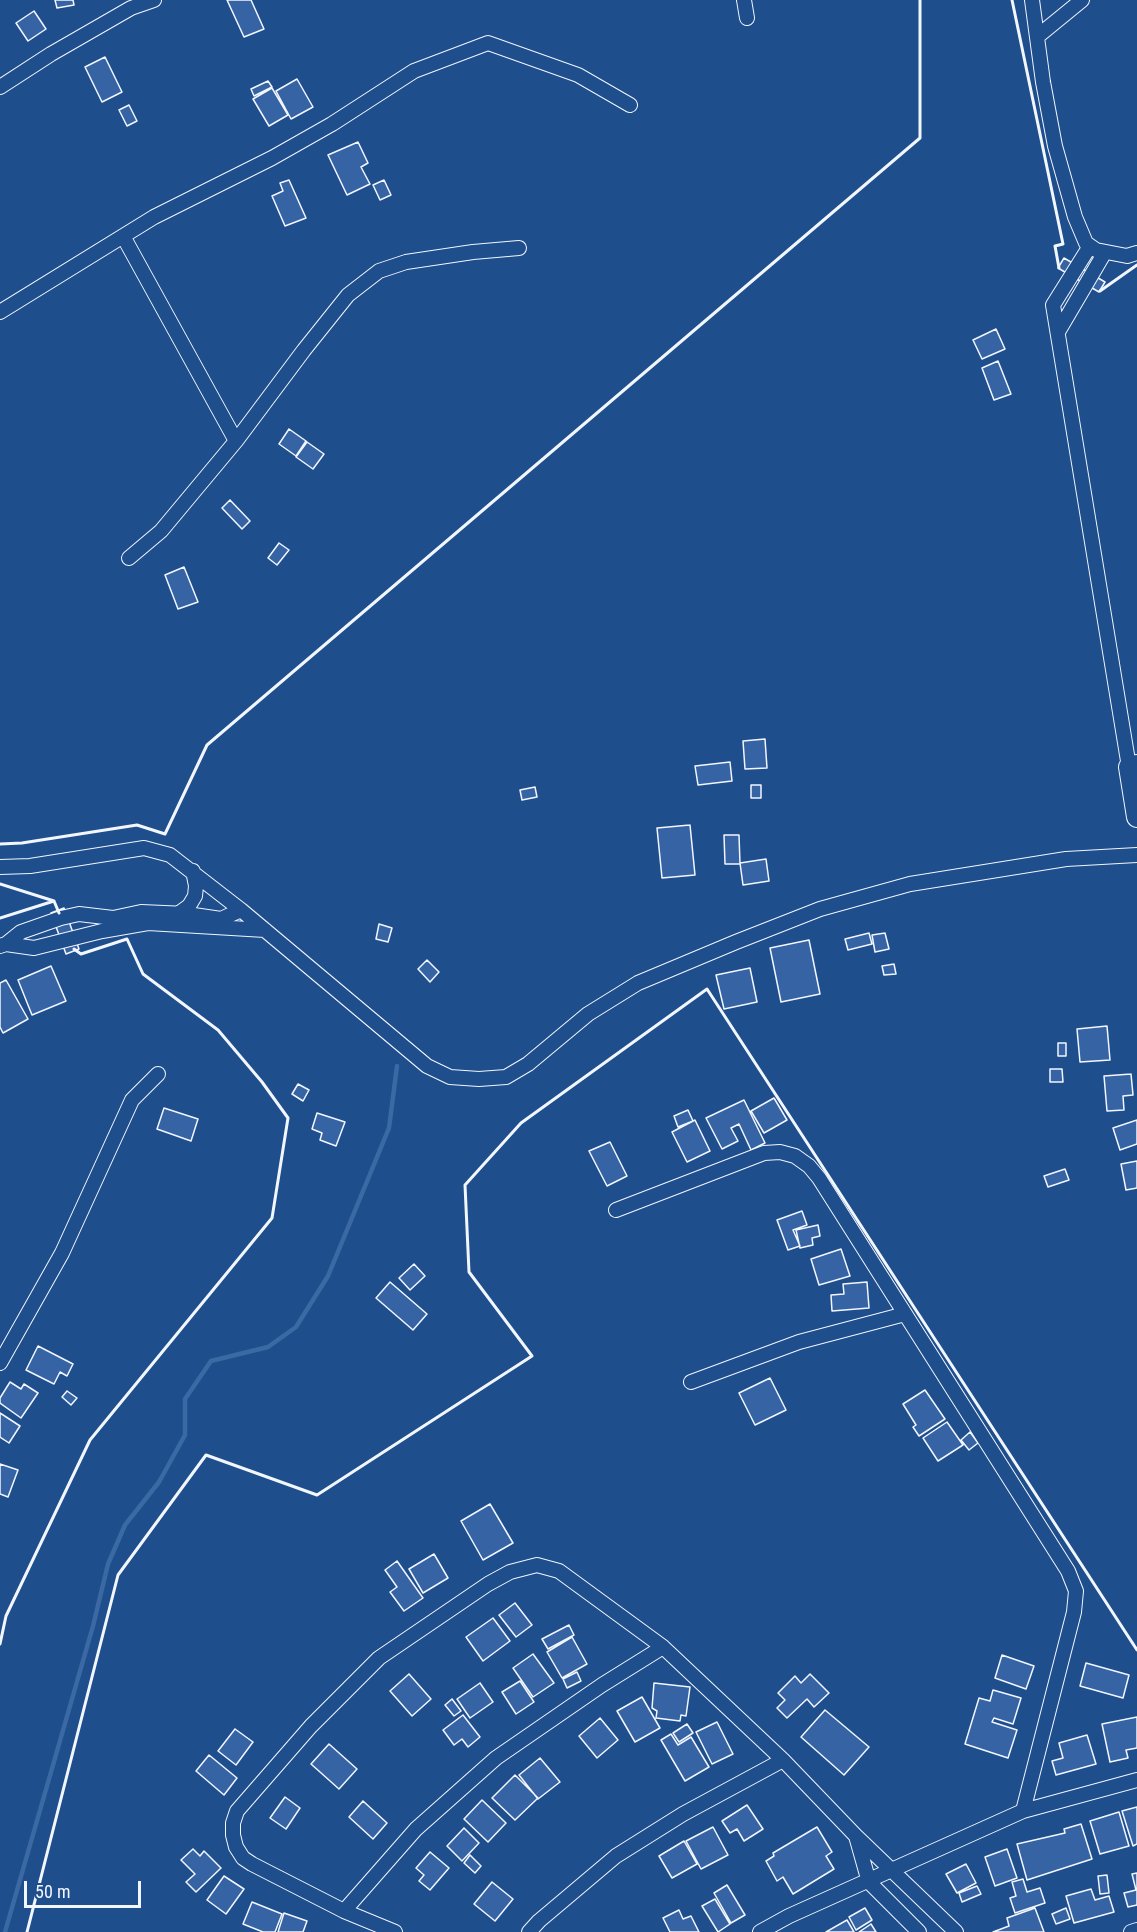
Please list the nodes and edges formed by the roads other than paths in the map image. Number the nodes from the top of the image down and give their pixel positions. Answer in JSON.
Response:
{"nodes":[{"id":1,"x":154,"y":0,"type":"edge"},
{"id":2,"x":744,"y":0,"type":"edge"},
{"id":3,"x":1032,"y":0,"type":"edge"},
{"id":4,"x":1082,"y":0,"type":"edge"},
{"id":5,"x":747,"y":18,"type":"dead end"},
{"id":6,"x":1038,"y":36,"type":"junction"},
{"id":7,"x":0,"y":87,"type":"edge"},
{"id":8,"x":630,"y":105,"type":"dead end"},
{"id":9,"x":123,"y":236,"type":"junction"},
{"id":10,"x":1090,"y":246,"type":"junction"},
{"id":11,"x":519,"y":248,"type":"dead end"},
{"id":12,"x":1105,"y":252,"type":"junction"},
{"id":13,"x":1137,"y":253,"type":"edge"},
{"id":14,"x":0,"y":312,"type":"edge"},
{"id":15,"x":1058,"y":332,"type":"junction"},
{"id":16,"x":236,"y":441,"type":"junction"},
{"id":17,"x":129,"y":558,"type":"dead end"},
{"id":18,"x":1133,"y":766,"type":"edge"},
{"id":19,"x":1137,"y":817,"type":"edge"},
{"id":20,"x":1137,"y":855,"type":"edge"},
{"id":21,"x":0,"y":867,"type":"edge"},
{"id":22,"x":193,"y":871,"type":"junction"},
{"id":23,"x":241,"y":910,"type":"junction"},
{"id":24,"x":178,"y":914,"type":"junction"},
{"id":25,"x":265,"y":930,"type":"junction"},
{"id":26,"x":3,"y":945,"type":"edge"},
{"id":27,"x":158,"y":1074,"type":"dead end"},
{"id":28,"x":616,"y":1210,"type":"dead end"},
{"id":29,"x":905,"y":1314,"type":"junction"},
{"id":30,"x":0,"y":1363,"type":"edge"},
{"id":31,"x":691,"y":1382,"type":"dead end"},
{"id":32,"x":663,"y":1647,"type":"junction"},
{"id":33,"x":783,"y":1760,"type":"junction"},
{"id":34,"x":1137,"y":1780,"type":"edge"},
{"id":35,"x":1023,"y":1811,"type":"junction"},
{"id":36,"x":856,"y":1836,"type":"junction"},
{"id":37,"x":893,"y":1870,"type":"junction"},
{"id":38,"x":869,"y":1882,"type":"junction"},
{"id":39,"x":344,"y":1911,"type":"junction"},
{"id":40,"x":1137,"y":1930,"type":"edge"},
{"id":41,"x":395,"y":1932,"type":"edge"},
{"id":42,"x":529,"y":1932,"type":"edge"},
{"id":43,"x":760,"y":1932,"type":"edge"},
{"id":44,"x":919,"y":1932,"type":"edge"},
{"id":45,"x":956,"y":1932,"type":"edge"},
{"id":46,"x":1131,"y":1932,"type":"edge"}],
"edges":[{"from":1,"to":7,"type":"street"},
{"from":2,"to":5,"type":"street"},
{"from":3,"to":6,"type":"street"},
{"from":4,"to":6,"type":"street"},
{"from":6,"to":10,"type":"street"},
{"from":8,"to":9,"type":"street"},
{"from":9,"to":14,"type":"street"},
{"from":9,"to":16,"type":"street"},
{"from":10,"to":12,"type":"street"},
{"from":10,"to":15,"type":"street"},
{"from":11,"to":16,"type":"street"},
{"from":12,"to":13,"type":"street"},
{"from":12,"to":15,"type":"street"},
{"from":15,"to":18,"type":"street"},
{"from":16,"to":17,"type":"street"},
{"from":18,"to":19,"type":"street"},
{"from":20,"to":25,"type":"street"},
{"from":21,"to":22,"type":"street"},
{"from":22,"to":23,"type":"street"},
{"from":22,"to":24,"type":"street"},
{"from":23,"to":24,"type":"street"},
{"from":23,"to":25,"type":"street"},
{"from":24,"to":26,"type":"street"},
{"from":25,"to":26,"type":"street"},
{"from":27,"to":30,"type":"street"},
{"from":28,"to":29,"type":"street"},
{"from":29,"to":31,"type":"street"},
{"from":29,"to":35,"type":"street"},
{"from":32,"to":33,"type":"street"},
{"from":32,"to":39,"type":"street"},
{"from":32,"to":39,"type":"street"},
{"from":33,"to":36,"type":"street"},
{"from":33,"to":42,"type":"street"},
{"from":34,"to":35,"type":"street"},
{"from":35,"to":37,"type":"street"},
{"from":36,"to":37,"type":"street"},
{"from":36,"to":38,"type":"street"},
{"from":37,"to":38,"type":"street"},
{"from":37,"to":45,"type":"street"},
{"from":38,"to":43,"type":"street"},
{"from":38,"to":44,"type":"street"},
{"from":39,"to":41,"type":"street"},
{"from":40,"to":46,"type":"street"}]}
